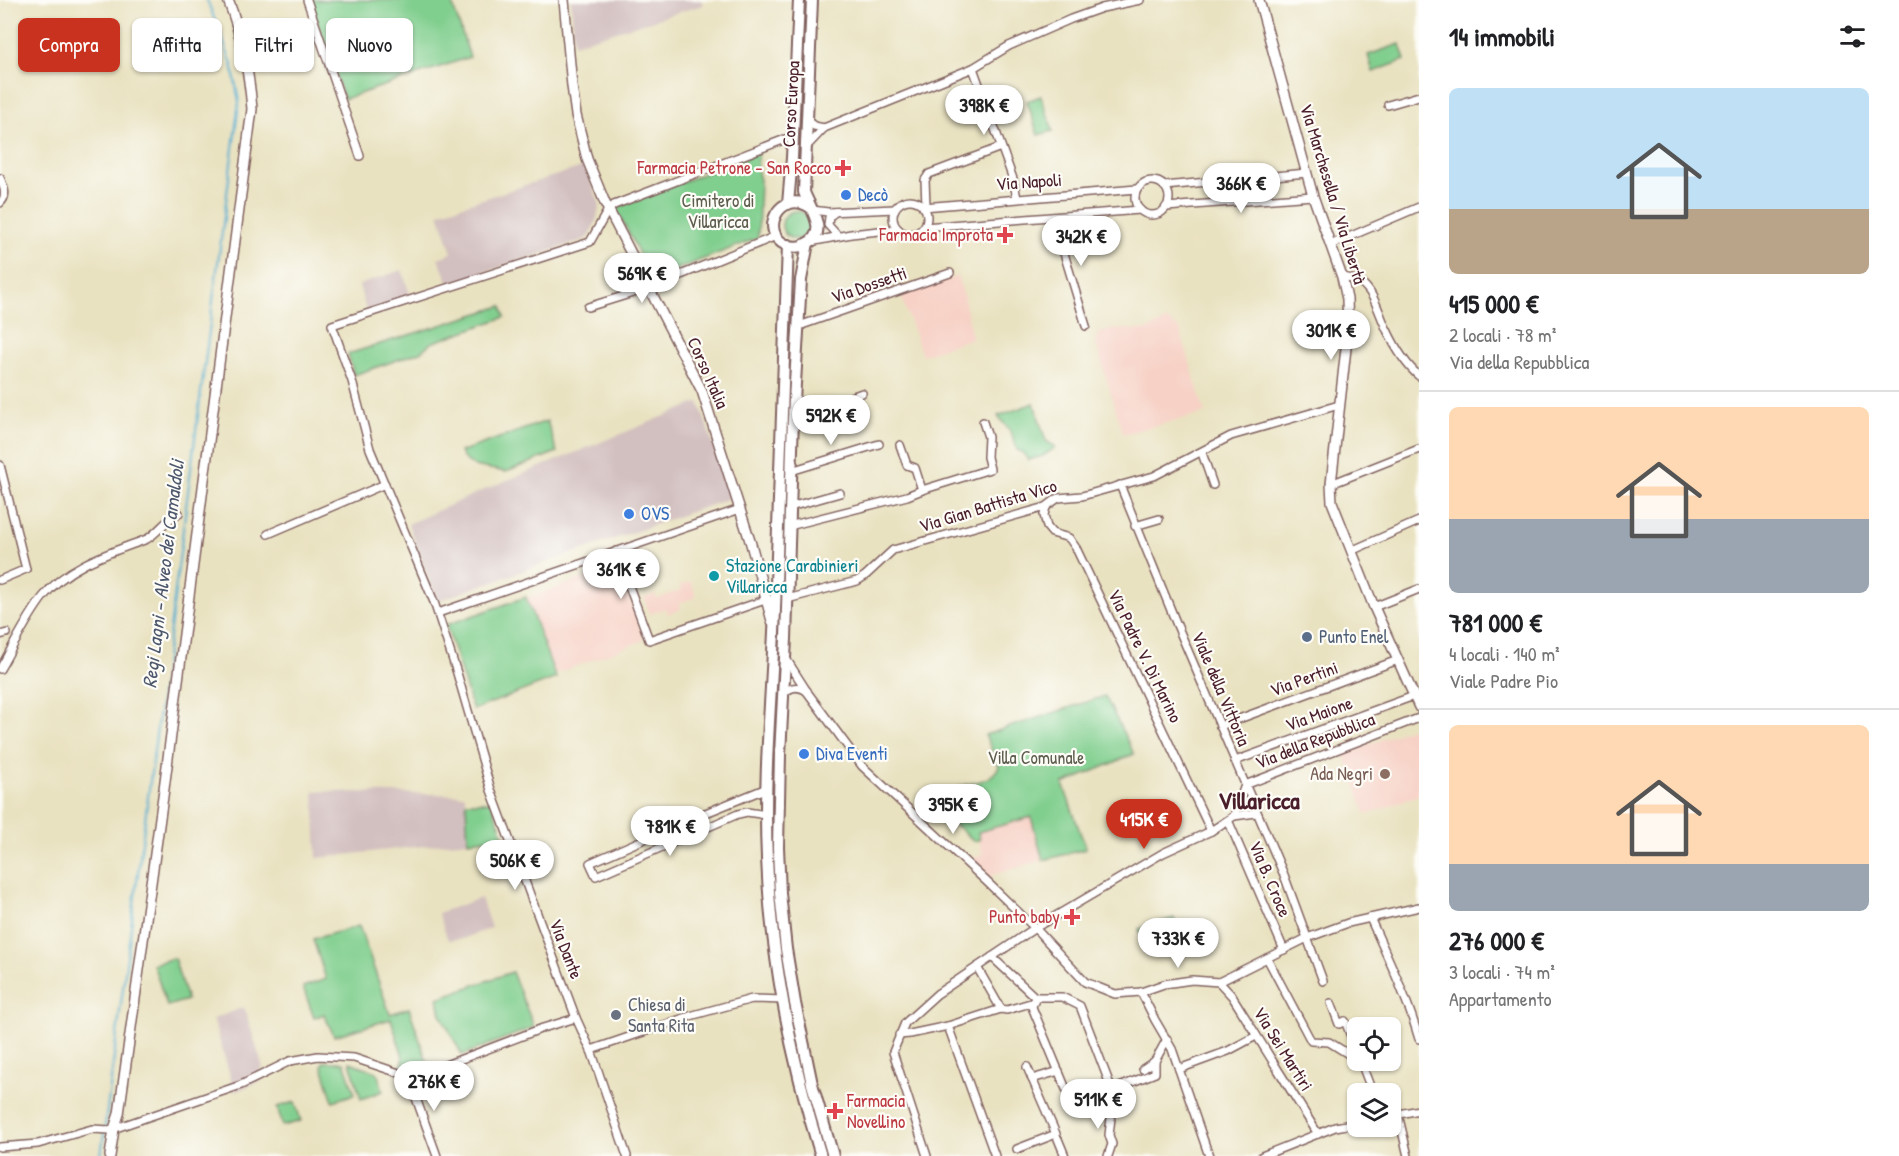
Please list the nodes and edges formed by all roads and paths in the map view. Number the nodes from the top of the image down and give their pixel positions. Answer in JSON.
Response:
{"nodes":[{"id":1,"x":228,"y":0,"type":"edge"},
{"id":2,"x":307,"y":0,"type":"edge"},
{"id":3,"x":564,"y":0,"type":"edge"},
{"id":4,"x":799,"y":0,"type":"edge"},
{"id":5,"x":812,"y":0,"type":"edge"},
{"id":6,"x":1140,"y":0,"type":"edge"},
{"id":7,"x":1259,"y":0,"type":"edge"},
{"id":8,"x":973,"y":68,"type":"junction"},
{"id":9,"x":1419,"y":96,"type":"edge"},
{"id":10,"x":1388,"y":105,"type":"dead end"},
{"id":11,"x":806,"y":120,"type":"junction"},
{"id":12,"x":824,"y":128,"type":"junction"},
{"id":13,"x":793,"y":138,"type":"junction"},
{"id":14,"x":1001,"y":147,"type":"junction"},
{"id":15,"x":805,"y":148,"type":"junction"},
{"id":16,"x":360,"y":156,"type":"dead end"},
{"id":17,"x":1307,"y":173,"type":"junction"},
{"id":18,"x":0,"y":178,"type":"edge"},
{"id":19,"x":1164,"y":186,"type":"junction"},
{"id":20,"x":1137,"y":189,"type":"junction"},
{"id":21,"x":1313,"y":196,"type":"junction"},
{"id":22,"x":1017,"y":198,"type":"junction"},
{"id":23,"x":0,"y":203,"type":"edge"},
{"id":24,"x":788,"y":204,"type":"junction"},
{"id":25,"x":925,"y":206,"type":"junction"},
{"id":26,"x":1167,"y":207,"type":"junction"},
{"id":27,"x":1419,"y":207,"type":"edge"},
{"id":28,"x":811,"y":209,"type":"junction"},
{"id":29,"x":895,"y":209,"type":"junction"},
{"id":30,"x":609,"y":210,"type":"junction"},
{"id":31,"x":1140,"y":210,"type":"junction"},
{"id":32,"x":837,"y":211,"type":"junction"},
{"id":33,"x":1053,"y":217,"type":"junction"},
{"id":34,"x":924,"y":227,"type":"junction"},
{"id":35,"x":898,"y":229,"type":"junction"},
{"id":36,"x":776,"y":236,"type":"junction"},
{"id":37,"x":838,"y":236,"type":"junction"},
{"id":38,"x":809,"y":242,"type":"junction"},
{"id":39,"x":788,"y":245,"type":"junction"},
{"id":40,"x":1330,"y":245,"type":"junction"},
{"id":41,"x":950,"y":273,"type":"dead end"},
{"id":42,"x":1342,"y":277,"type":"junction"},
{"id":43,"x":649,"y":288,"type":"junction"},
{"id":44,"x":588,"y":307,"type":"dead end"},
{"id":45,"x":799,"y":326,"type":"junction"},
{"id":46,"x":1086,"y":326,"type":"dead end"},
{"id":47,"x":1419,"y":376,"type":"edge"},
{"id":48,"x":862,"y":393,"type":"dead end"},
{"id":49,"x":1340,"y":405,"type":"junction"},
{"id":50,"x":793,"y":418,"type":"junction"},
{"id":51,"x":983,"y":422,"type":"dead end"},
{"id":52,"x":879,"y":444,"type":"dead end"},
{"id":53,"x":900,"y":445,"type":"dead end"},
{"id":54,"x":1419,"y":449,"type":"edge"},
{"id":55,"x":1202,"y":453,"type":"junction"},
{"id":56,"x":0,"y":465,"type":"edge"},
{"id":57,"x":790,"y":471,"type":"junction"},
{"id":58,"x":385,"y":484,"type":"junction"},
{"id":59,"x":1331,"y":484,"type":"junction"},
{"id":60,"x":1120,"y":485,"type":"junction"},
{"id":61,"x":1213,"y":485,"type":"dead end"},
{"id":62,"x":922,"y":490,"type":"junction"},
{"id":63,"x":840,"y":493,"type":"dead end"},
{"id":64,"x":790,"y":507,"type":"junction"},
{"id":65,"x":1046,"y":507,"type":"junction"},
{"id":66,"x":740,"y":509,"type":"junction"},
{"id":67,"x":179,"y":513,"type":"dead end"},
{"id":68,"x":1159,"y":519,"type":"dead end"},
{"id":69,"x":1419,"y":521,"type":"edge"},
{"id":70,"x":789,"y":526,"type":"junction"},
{"id":71,"x":1135,"y":526,"type":"junction"},
{"id":72,"x":268,"y":534,"type":"dead end"},
{"id":73,"x":616,"y":551,"type":"junction"},
{"id":74,"x":1351,"y":551,"type":"junction"},
{"id":75,"x":776,"y":576,"type":"junction"},
{"id":76,"x":761,"y":578,"type":"junction"},
{"id":77,"x":0,"y":580,"type":"edge"},
{"id":78,"x":1419,"y":589,"type":"edge"},
{"id":79,"x":768,"y":599,"type":"junction"},
{"id":80,"x":787,"y":599,"type":"junction"},
{"id":81,"x":1374,"y":607,"type":"junction"},
{"id":82,"x":438,"y":613,"type":"junction"},
{"id":83,"x":780,"y":635,"type":"junction"},
{"id":84,"x":785,"y":656,"type":"junction"},
{"id":85,"x":1398,"y":660,"type":"junction"},
{"id":86,"x":0,"y":669,"type":"edge"},
{"id":87,"x":1414,"y":689,"type":"edge"},
{"id":88,"x":807,"y":691,"type":"junction"},
{"id":89,"x":782,"y":697,"type":"junction"},
{"id":90,"x":1419,"y":707,"type":"edge"},
{"id":91,"x":1419,"y":718,"type":"edge"},
{"id":92,"x":1220,"y":726,"type":"junction"},
{"id":93,"x":1235,"y":761,"type":"junction"},
{"id":94,"x":1245,"y":785,"type":"junction"},
{"id":95,"x":767,"y":788,"type":"junction"},
{"id":96,"x":1256,"y":813,"type":"junction"},
{"id":97,"x":766,"y":814,"type":"junction"},
{"id":98,"x":1231,"y":818,"type":"junction"},
{"id":99,"x":1211,"y":831,"type":"junction"},
{"id":100,"x":1419,"y":907,"type":"edge"},
{"id":101,"x":1370,"y":918,"type":"junction"},
{"id":102,"x":1035,"y":928,"type":"junction"},
{"id":103,"x":1307,"y":938,"type":"junction"},
{"id":104,"x":1284,"y":950,"type":"junction"},
{"id":105,"x":992,"y":957,"type":"junction"},
{"id":106,"x":1268,"y":958,"type":"junction"},
{"id":107,"x":976,"y":967,"type":"junction"},
{"id":108,"x":1323,"y":981,"type":"dead end"},
{"id":109,"x":1219,"y":982,"type":"junction"},
{"id":110,"x":1142,"y":992,"type":"junction"},
{"id":111,"x":783,"y":1000,"type":"junction"},
{"id":112,"x":1034,"y":1000,"type":"junction"},
{"id":113,"x":1331,"y":1003,"type":"dead end"},
{"id":114,"x":1001,"y":1010,"type":"junction"},
{"id":115,"x":576,"y":1018,"type":"junction"},
{"id":116,"x":948,"y":1026,"type":"junction"},
{"id":117,"x":1347,"y":1026,"type":"edge"},
{"id":118,"x":899,"y":1035,"type":"junction"},
{"id":119,"x":1256,"y":1036,"type":"junction"},
{"id":120,"x":1167,"y":1039,"type":"junction"},
{"id":121,"x":1419,"y":1039,"type":"edge"},
{"id":122,"x":591,"y":1050,"type":"junction"},
{"id":123,"x":1347,"y":1053,"type":"edge"},
{"id":124,"x":1155,"y":1061,"type":"junction"},
{"id":125,"x":1027,"y":1067,"type":"dead end"},
{"id":126,"x":1143,"y":1069,"type":"dead end"},
{"id":127,"x":1179,"y":1069,"type":"junction"},
{"id":128,"x":1059,"y":1071,"type":"junction"},
{"id":129,"x":408,"y":1076,"type":"junction"},
{"id":130,"x":1032,"y":1079,"type":"junction"},
{"id":131,"x":1092,"y":1092,"type":"dead end"},
{"id":132,"x":1115,"y":1092,"type":"junction"},
{"id":133,"x":1419,"y":1110,"type":"edge"},
{"id":134,"x":1401,"y":1114,"type":"edge"},
{"id":135,"x":1347,"y":1125,"type":"edge"},
{"id":136,"x":112,"y":1129,"type":"junction"},
{"id":137,"x":1318,"y":1134,"type":"junction"},
{"id":138,"x":1401,"y":1136,"type":"edge"},
{"id":139,"x":1058,"y":1139,"type":"dead end"},
{"id":140,"x":0,"y":1147,"type":"edge"},
{"id":141,"x":1017,"y":1149,"type":"dead end"},
{"id":142,"x":110,"y":1156,"type":"edge"},
{"id":143,"x":437,"y":1156,"type":"edge"},
{"id":144,"x":627,"y":1156,"type":"edge"},
{"id":145,"x":821,"y":1156,"type":"edge"},
{"id":146,"x":832,"y":1156,"type":"edge"},
{"id":147,"x":927,"y":1156,"type":"edge"},
{"id":148,"x":995,"y":1156,"type":"edge"},
{"id":149,"x":1065,"y":1156,"type":"edge"},
{"id":150,"x":1108,"y":1156,"type":"edge"},
{"id":151,"x":1209,"y":1156,"type":"edge"},
{"id":152,"x":1262,"y":1156,"type":"edge"},
{"id":153,"x":1408,"y":1156,"type":"edge"}],
"edges":[{"from":1,"to":136,"type":"street"},
{"from":2,"to":16,"type":"street"},
{"from":3,"to":30,"type":"street","name":"Corso Italia"},
{"from":4,"to":13,"type":"main road","name":"Corso Europa"},
{"from":5,"to":11,"type":"main road","name":"Corso Europa"},
{"from":6,"to":8,"type":"street"},
{"from":7,"to":17,"type":"street","name":"Via Marchesella / Via Libertà"},
{"from":8,"to":12,"type":"street"},
{"from":8,"to":14,"type":"street"},
{"from":9,"to":10,"type":"street"},
{"from":11,"to":12,"type":"street"},
{"from":11,"to":15,"type":"main road","name":"Corso Europa"},
{"from":12,"to":15,"type":"street"},
{"from":13,"to":24,"type":"main road","name":"Corso Europa"},
{"from":13,"to":30,"type":"street"},
{"from":14,"to":22,"type":"street"},
{"from":14,"to":25,"type":"street"},
{"from":15,"to":28,"type":"main road","name":"Corso Europa"},
{"from":17,"to":19,"type":"street"},
{"from":17,"to":21,"type":"street","name":"Via Marchesella / Via Libertà"},
{"from":18,"to":23,"type":"street"},
{"from":19,"to":20,"type":"street"},
{"from":19,"to":26,"type":"street"},
{"from":20,"to":22,"type":"street","name":"Via Napoli"},
{"from":20,"to":31,"type":"street"},
{"from":21,"to":26,"type":"street"},
{"from":21,"to":40,"type":"street","name":"Via Marchesella / Via Libertà"},
{"from":22,"to":25,"type":"street","name":"Via Napoli"},
{"from":24,"to":28,"type":"main road"},
{"from":24,"to":36,"type":"main road"},
{"from":25,"to":29,"type":"street"},
{"from":25,"to":34,"type":"street"},
{"from":26,"to":31,"type":"street"},
{"from":27,"to":40,"type":"street"},
{"from":28,"to":32,"type":"street"},
{"from":28,"to":38,"type":"main road"},
{"from":29,"to":32,"type":"street"},
{"from":29,"to":35,"type":"street"},
{"from":30,"to":43,"type":"street","name":"Corso Italia"},
{"from":30,"to":58,"type":"street","name":"Via Dante"},
{"from":31,"to":33,"type":"street","name":"Via Napoli"},
{"from":32,"to":37,"type":"street"},
{"from":33,"to":34,"type":"street","name":"Via Napoli"},
{"from":33,"to":46,"type":"street"},
{"from":34,"to":35,"type":"street"},
{"from":35,"to":37,"type":"street"},
{"from":36,"to":39,"type":"main road"},
{"from":36,"to":43,"type":"street"},
{"from":37,"to":38,"type":"street"},
{"from":38,"to":39,"type":"main road"},
{"from":38,"to":45,"type":"main road"},
{"from":39,"to":75,"type":"main road"},
{"from":40,"to":42,"type":"street","name":"Via Marchesella / Via Libertà"},
{"from":41,"to":45,"type":"street","name":"Via Dossetti"},
{"from":42,"to":47,"type":"street"},
{"from":42,"to":49,"type":"street","name":"Via Marchesella / Via Libertà"},
{"from":43,"to":44,"type":"street"},
{"from":43,"to":66,"type":"street","name":"Corso Italia"},
{"from":45,"to":50,"type":"main road"},
{"from":48,"to":50,"type":"street"},
{"from":49,"to":55,"type":"street","name":"Via Gian Battista Vico"},
{"from":49,"to":59,"type":"street","name":"Via Marchesella / Via Libertà"},
{"from":50,"to":57,"type":"main road"},
{"from":51,"to":62,"type":"street"},
{"from":52,"to":57,"type":"street"},
{"from":53,"to":62,"type":"street"},
{"from":54,"to":59,"type":"street"},
{"from":55,"to":60,"type":"street","name":"Via Gian Battista Vico"},
{"from":55,"to":61,"type":"street"},
{"from":56,"to":77,"type":"street"},
{"from":57,"to":64,"type":"main road"},
{"from":58,"to":72,"type":"street"},
{"from":58,"to":82,"type":"street","name":"Via Dante"},
{"from":59,"to":74,"type":"street","name":"Via Marchesella / Via Libertà"},
{"from":60,"to":65,"type":"street","name":"Via Gian Battista Vico"},
{"from":60,"to":71,"type":"street","name":"Viale della Vittoria"},
{"from":62,"to":70,"type":"street"},
{"from":63,"to":64,"type":"street"},
{"from":64,"to":70,"type":"main road"},
{"from":65,"to":80,"type":"street","name":"Via Gian Battista Vico"},
{"from":65,"to":99,"type":"street","name":"Via Padre V. Di Marino"},
{"from":66,"to":73,"type":"street"},
{"from":66,"to":76,"type":"street","name":"Corso Italia"},
{"from":67,"to":86,"type":"street"},
{"from":68,"to":71,"type":"street"},
{"from":69,"to":74,"type":"street"},
{"from":70,"to":80,"type":"main road"},
{"from":71,"to":92,"type":"street","name":"Viale della Vittoria"},
{"from":73,"to":79,"type":"street"},
{"from":73,"to":82,"type":"street"},
{"from":74,"to":81,"type":"street","name":"Via Marchesella / Via Libertà"},
{"from":75,"to":76,"type":"street"},
{"from":75,"to":83,"type":"main road"},
{"from":76,"to":79,"type":"street","name":"Corso Italia"},
{"from":78,"to":81,"type":"street"},
{"from":79,"to":83,"type":"street","name":"Corso Italia"},
{"from":80,"to":83,"type":"main road"},
{"from":81,"to":85,"type":"street","name":"Via Marchesella / Via Libertà"},
{"from":82,"to":115,"type":"street","name":"Via Dante"},
{"from":83,"to":84,"type":"main road"},
{"from":83,"to":95,"type":"main road"},
{"from":84,"to":88,"type":"street"},
{"from":84,"to":89,"type":"main road"},
{"from":85,"to":87,"type":"street","name":"Via Marchesella / Via Libertà"},
{"from":85,"to":92,"type":"street","name":"Via Pertini"},
{"from":87,"to":90,"type":"street","name":"Via Marchesella / Via Libertà"},
{"from":87,"to":93,"type":"street","name":"Via Maione"},
{"from":88,"to":89,"type":"street"},
{"from":88,"to":102,"type":"street"},
{"from":89,"to":146,"type":"main road"},
{"from":91,"to":94,"type":"street","name":"Via della Repubblica"},
{"from":92,"to":93,"type":"street","name":"Viale della Vittoria"},
{"from":93,"to":94,"type":"street","name":"Viale della Vittoria"},
{"from":94,"to":96,"type":"street","name":"Viale della Vittoria"},
{"from":94,"to":98,"type":"street","name":"Via della Repubblica"},
{"from":95,"to":97,"type":"main road"},
{"from":95,"to":97,"type":"street"},
{"from":96,"to":98,"type":"street"},
{"from":96,"to":103,"type":"street","name":"Viale della Vittoria"},
{"from":97,"to":111,"type":"main road"},
{"from":98,"to":99,"type":"street"},
{"from":98,"to":104,"type":"street","name":"Via B. Croce"},
{"from":99,"to":102,"type":"street"},
{"from":100,"to":101,"type":"street"},
{"from":101,"to":103,"type":"street"},
{"from":101,"to":121,"type":"street"},
{"from":102,"to":105,"type":"street"},
{"from":102,"to":110,"type":"street"},
{"from":103,"to":104,"type":"street"},
{"from":103,"to":108,"type":"street","name":"Viale della Vittoria"},
{"from":104,"to":106,"type":"street"},
{"from":105,"to":107,"type":"street"},
{"from":105,"to":112,"type":"street"},
{"from":106,"to":109,"type":"street"},
{"from":106,"to":123,"type":"street"},
{"from":107,"to":114,"type":"street"},
{"from":107,"to":118,"type":"street"},
{"from":109,"to":110,"type":"street"},
{"from":109,"to":119,"type":"street","name":"Via Sei Martiri"},
{"from":110,"to":120,"type":"street"},
{"from":111,"to":122,"type":"street"},
{"from":111,"to":145,"type":"main road"},
{"from":112,"to":114,"type":"street"},
{"from":112,"to":128,"type":"street"},
{"from":112,"to":132,"type":"street"},
{"from":113,"to":117,"type":"street"},
{"from":114,"to":116,"type":"street"},
{"from":115,"to":122,"type":"street","name":"Via Dante"},
{"from":115,"to":129,"type":"street"},
{"from":116,"to":118,"type":"street"},
{"from":116,"to":148,"type":"street"},
{"from":118,"to":147,"type":"street"},
{"from":119,"to":127,"type":"street"},
{"from":119,"to":137,"type":"street","name":"Via Sei Martiri"},
{"from":120,"to":124,"type":"street"},
{"from":120,"to":127,"type":"street"},
{"from":122,"to":144,"type":"street","name":"Via Dante"},
{"from":124,"to":126,"type":"street"},
{"from":124,"to":132,"type":"street"},
{"from":125,"to":130,"type":"street"},
{"from":127,"to":151,"type":"street"},
{"from":128,"to":130,"type":"street"},
{"from":128,"to":131,"type":"street"},
{"from":129,"to":136,"type":"street"},
{"from":129,"to":143,"type":"street"},
{"from":130,"to":141,"type":"street"},
{"from":132,"to":150,"type":"street"},
{"from":133,"to":134,"type":"street"},
{"from":135,"to":137,"type":"street"},
{"from":136,"to":140,"type":"street"},
{"from":136,"to":142,"type":"street"},
{"from":137,"to":152,"type":"street"},
{"from":138,"to":153,"type":"street"},
{"from":139,"to":149,"type":"street"}]}
